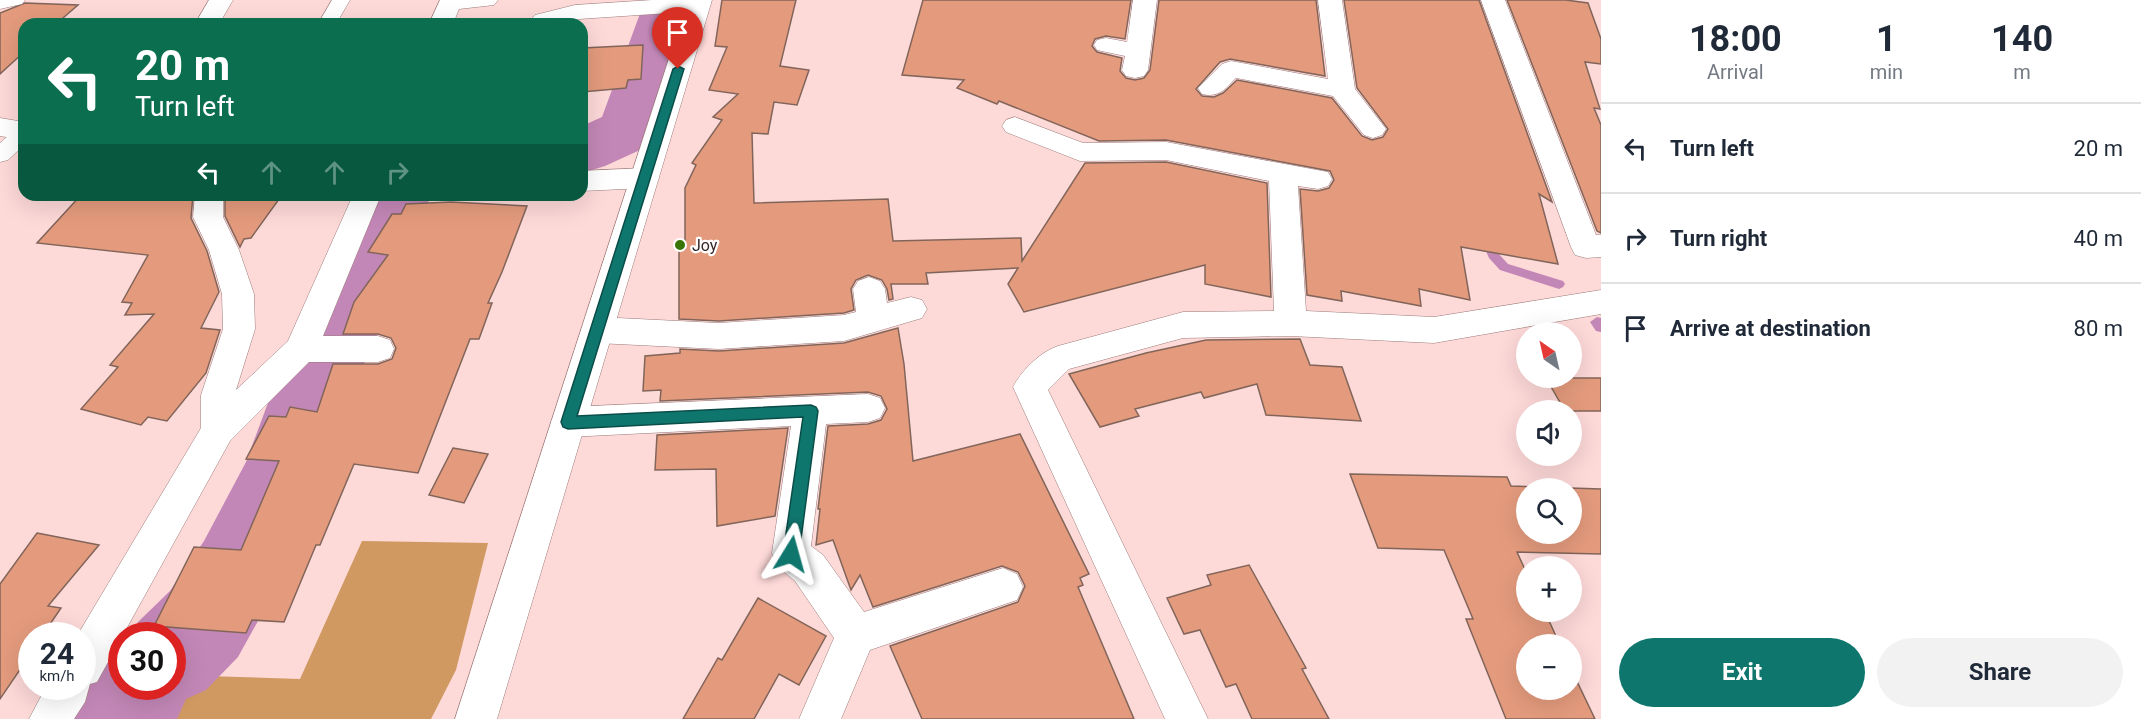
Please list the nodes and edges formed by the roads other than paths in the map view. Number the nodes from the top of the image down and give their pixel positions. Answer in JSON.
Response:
{"nodes":[{"id":1,"x":16,"y":0,"type":"edge"},
{"id":2,"x":221,"y":0,"type":"edge"},
{"id":3,"x":341,"y":0,"type":"edge"},
{"id":4,"x":486,"y":0,"type":"edge"},
{"id":5,"x":1145,"y":0,"type":"edge"},
{"id":6,"x":1330,"y":0,"type":"edge"},
{"id":7,"x":1493,"y":0,"type":"edge"},
{"id":8,"x":698,"y":3,"type":"edge"},
{"id":9,"x":0,"y":4,"type":"edge"},
{"id":10,"x":574,"y":6,"type":"edge"},
{"id":11,"x":210,"y":18,"type":"edge"},
{"id":12,"x":330,"y":18,"type":"edge"},
{"id":13,"x":443,"y":18,"type":"edge"},
{"id":14,"x":561,"y":18,"type":"edge"},
{"id":15,"x":1106,"y":45,"type":"dead end"},
{"id":16,"x":1211,"y":88,"type":"dead end"},
{"id":17,"x":1342,"y":90,"type":"junction"},
{"id":18,"x":1015,"y":126,"type":"dead end"},
{"id":19,"x":0,"y":127,"type":"edge"},
{"id":20,"x":1373,"y":129,"type":"dead end"},
{"id":21,"x":18,"y":131,"type":"edge"},
{"id":22,"x":18,"y":138,"type":"edge"},
{"id":23,"x":0,"y":155,"type":"edge"},
{"id":24,"x":1283,"y":174,"type":"junction"},
{"id":25,"x":645,"y":178,"type":"junction"},
{"id":26,"x":1318,"y":179,"type":"dead end"},
{"id":27,"x":588,"y":182,"type":"edge"},
{"id":28,"x":208,"y":201,"type":"edge"},
{"id":29,"x":364,"y":201,"type":"edge"},
{"id":30,"x":1601,"y":246,"type":"edge"},
{"id":31,"x":1601,"y":302,"type":"edge"},
{"id":32,"x":911,"y":309,"type":"dead end"},
{"id":33,"x":1291,"y":323,"type":"junction"},
{"id":34,"x":597,"y":330,"type":"junction"},
{"id":35,"x":301,"y":349,"type":"junction"},
{"id":36,"x":378,"y":349,"type":"dead end"},
{"id":37,"x":868,"y":408,"type":"dead end"},
{"id":38,"x":811,"y":411,"type":"junction"},
{"id":39,"x":568,"y":422,"type":"junction"},
{"id":40,"x":218,"y":430,"type":"junction"},
{"id":41,"x":1003,"y":587,"type":"dead end"},
{"id":42,"x":856,"y":635,"type":"junction"},
{"id":43,"x":96,"y":643,"type":"edge"},
{"id":44,"x":62,"y":700,"type":"edge"},
{"id":45,"x":50,"y":719,"type":"edge"},
{"id":46,"x":476,"y":719,"type":"edge"},
{"id":47,"x":820,"y":719,"type":"edge"},
{"id":48,"x":1187,"y":719,"type":"edge"}],
"edges":[{"from":1,"to":9,"type":"lane"},
{"from":2,"to":11,"type":"street"},
{"from":3,"to":12,"type":"lane"},
{"from":4,"to":13,"type":"street"},
{"from":5,"to":15,"type":"street"},
{"from":6,"to":17,"type":"street"},
{"from":7,"to":30,"type":"street"},
{"from":8,"to":10,"type":"street"},
{"from":8,"to":25,"type":"street"},
{"from":10,"to":14,"type":"street"},
{"from":16,"to":17,"type":"street"},
{"from":17,"to":20,"type":"street"},
{"from":18,"to":24,"type":"street"},
{"from":19,"to":21,"type":"street"},
{"from":22,"to":23,"type":"lane"},
{"from":24,"to":26,"type":"street"},
{"from":24,"to":33,"type":"street"},
{"from":25,"to":27,"type":"street"},
{"from":25,"to":34,"type":"street"},
{"from":28,"to":40,"type":"street"},
{"from":29,"to":35,"type":"street"},
{"from":31,"to":33,"type":"street"},
{"from":32,"to":34,"type":"street"},
{"from":33,"to":48,"type":"street"},
{"from":34,"to":39,"type":"street"},
{"from":35,"to":36,"type":"street"},
{"from":35,"to":40,"type":"street"},
{"from":37,"to":38,"type":"street"},
{"from":38,"to":39,"type":"street"},
{"from":38,"to":42,"type":"street"},
{"from":39,"to":46,"type":"street"},
{"from":40,"to":43,"type":"street"},
{"from":41,"to":42,"type":"street"},
{"from":42,"to":47,"type":"street"},
{"from":44,"to":45,"type":"street"}]}
